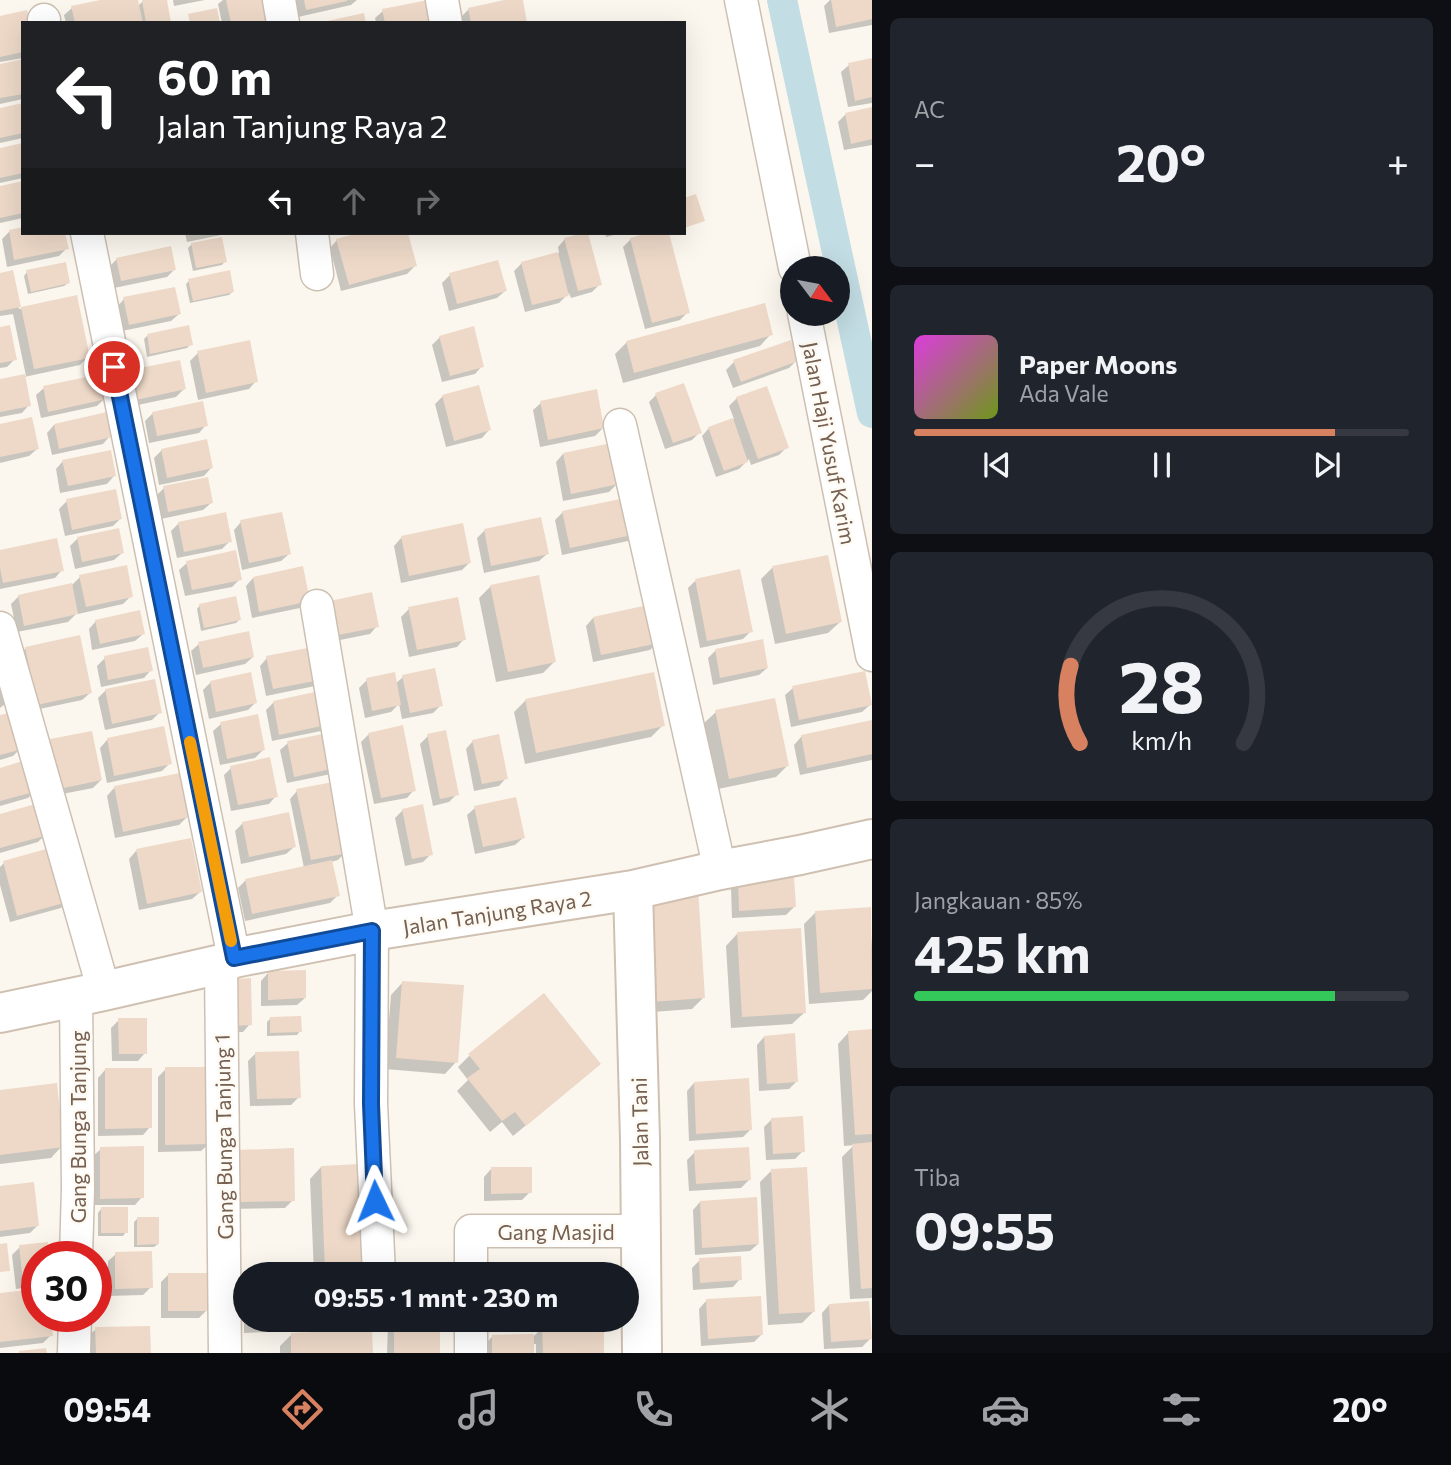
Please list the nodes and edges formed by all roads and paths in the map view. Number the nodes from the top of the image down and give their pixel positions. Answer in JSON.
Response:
{"nodes":[{"id":1,"x":279,"y":0,"type":"edge"},
{"id":2,"x":442,"y":0,"type":"edge"},
{"id":3,"x":741,"y":0,"type":"edge"},
{"id":4,"x":283,"y":21,"type":"edge"},
{"id":5,"x":446,"y":21,"type":"edge"},
{"id":6,"x":87,"y":235,"type":"edge"},
{"id":7,"x":312,"y":235,"type":"edge"},
{"id":8,"x":793,"y":256,"type":"edge"},
{"id":9,"x":317,"y":274,"type":"dead end"},
{"id":10,"x":807,"y":326,"type":"edge"},
{"id":11,"x":620,"y":425,"type":"dead end"},
{"id":12,"x":317,"y":607,"type":"dead end"},
{"id":13,"x":0,"y":628,"type":"edge"},
{"id":14,"x":872,"y":655,"type":"edge"},
{"id":15,"x":872,"y":839,"type":"edge"},
{"id":16,"x":720,"y":870,"type":"junction"},
{"id":17,"x":633,"y":890,"type":"junction"},
{"id":18,"x":372,"y":931,"type":"junction"},
{"id":19,"x":228,"y":961,"type":"junction"},
{"id":20,"x":90,"y":994,"type":"junction"},
{"id":21,"x":0,"y":1013,"type":"edge"},
{"id":22,"x":641,"y":1231,"type":"junction"},
{"id":23,"x":76,"y":1241,"type":"edge"},
{"id":24,"x":378,"y":1262,"type":"edge"},
{"id":25,"x":471,"y":1262,"type":"edge"},
{"id":26,"x":75,"y":1332,"type":"edge"},
{"id":27,"x":471,"y":1332,"type":"edge"},
{"id":28,"x":74,"y":1353,"type":"edge"},
{"id":29,"x":225,"y":1353,"type":"edge"},
{"id":30,"x":471,"y":1353,"type":"edge"},
{"id":31,"x":642,"y":1353,"type":"edge"}],
"edges":[{"from":1,"to":4,"type":"street"},
{"from":2,"to":5,"type":"street"},
{"from":3,"to":8,"type":"street"},
{"from":6,"to":19,"type":"street","name":"Gang Bunga Tanjung 1"},
{"from":7,"to":9,"type":"street"},
{"from":10,"to":14,"type":"street","name":"Jalan Haji Yusuf Karim"},
{"from":11,"to":16,"type":"street"},
{"from":12,"to":18,"type":"street"},
{"from":13,"to":20,"type":"street","name":"Gang Bunga Tanjung"},
{"from":15,"to":16,"type":"street","name":"Jalan Tanjung Raya 2"},
{"from":16,"to":17,"type":"street","name":"Jalan Tanjung Raya 2"},
{"from":17,"to":18,"type":"street","name":"Jalan Tanjung Raya 2"},
{"from":17,"to":22,"type":"street","name":"Jalan Tani"},
{"from":18,"to":19,"type":"street","name":"Jalan Tanjung Raya 2"},
{"from":18,"to":24,"type":"street"},
{"from":19,"to":20,"type":"street","name":"Jalan Tanjung Raya 2"},
{"from":19,"to":29,"type":"street","name":"Gang Bunga Tanjung 1"},
{"from":20,"to":21,"type":"street","name":"Jalan Tanjung Raya 2"},
{"from":20,"to":23,"type":"street","name":"Gang Bunga Tanjung"},
{"from":22,"to":25,"type":"street","name":"Gang Masjid"},
{"from":22,"to":31,"type":"street","name":"Jalan Tani"},
{"from":26,"to":28,"type":"street"},
{"from":27,"to":30,"type":"street"}]}
